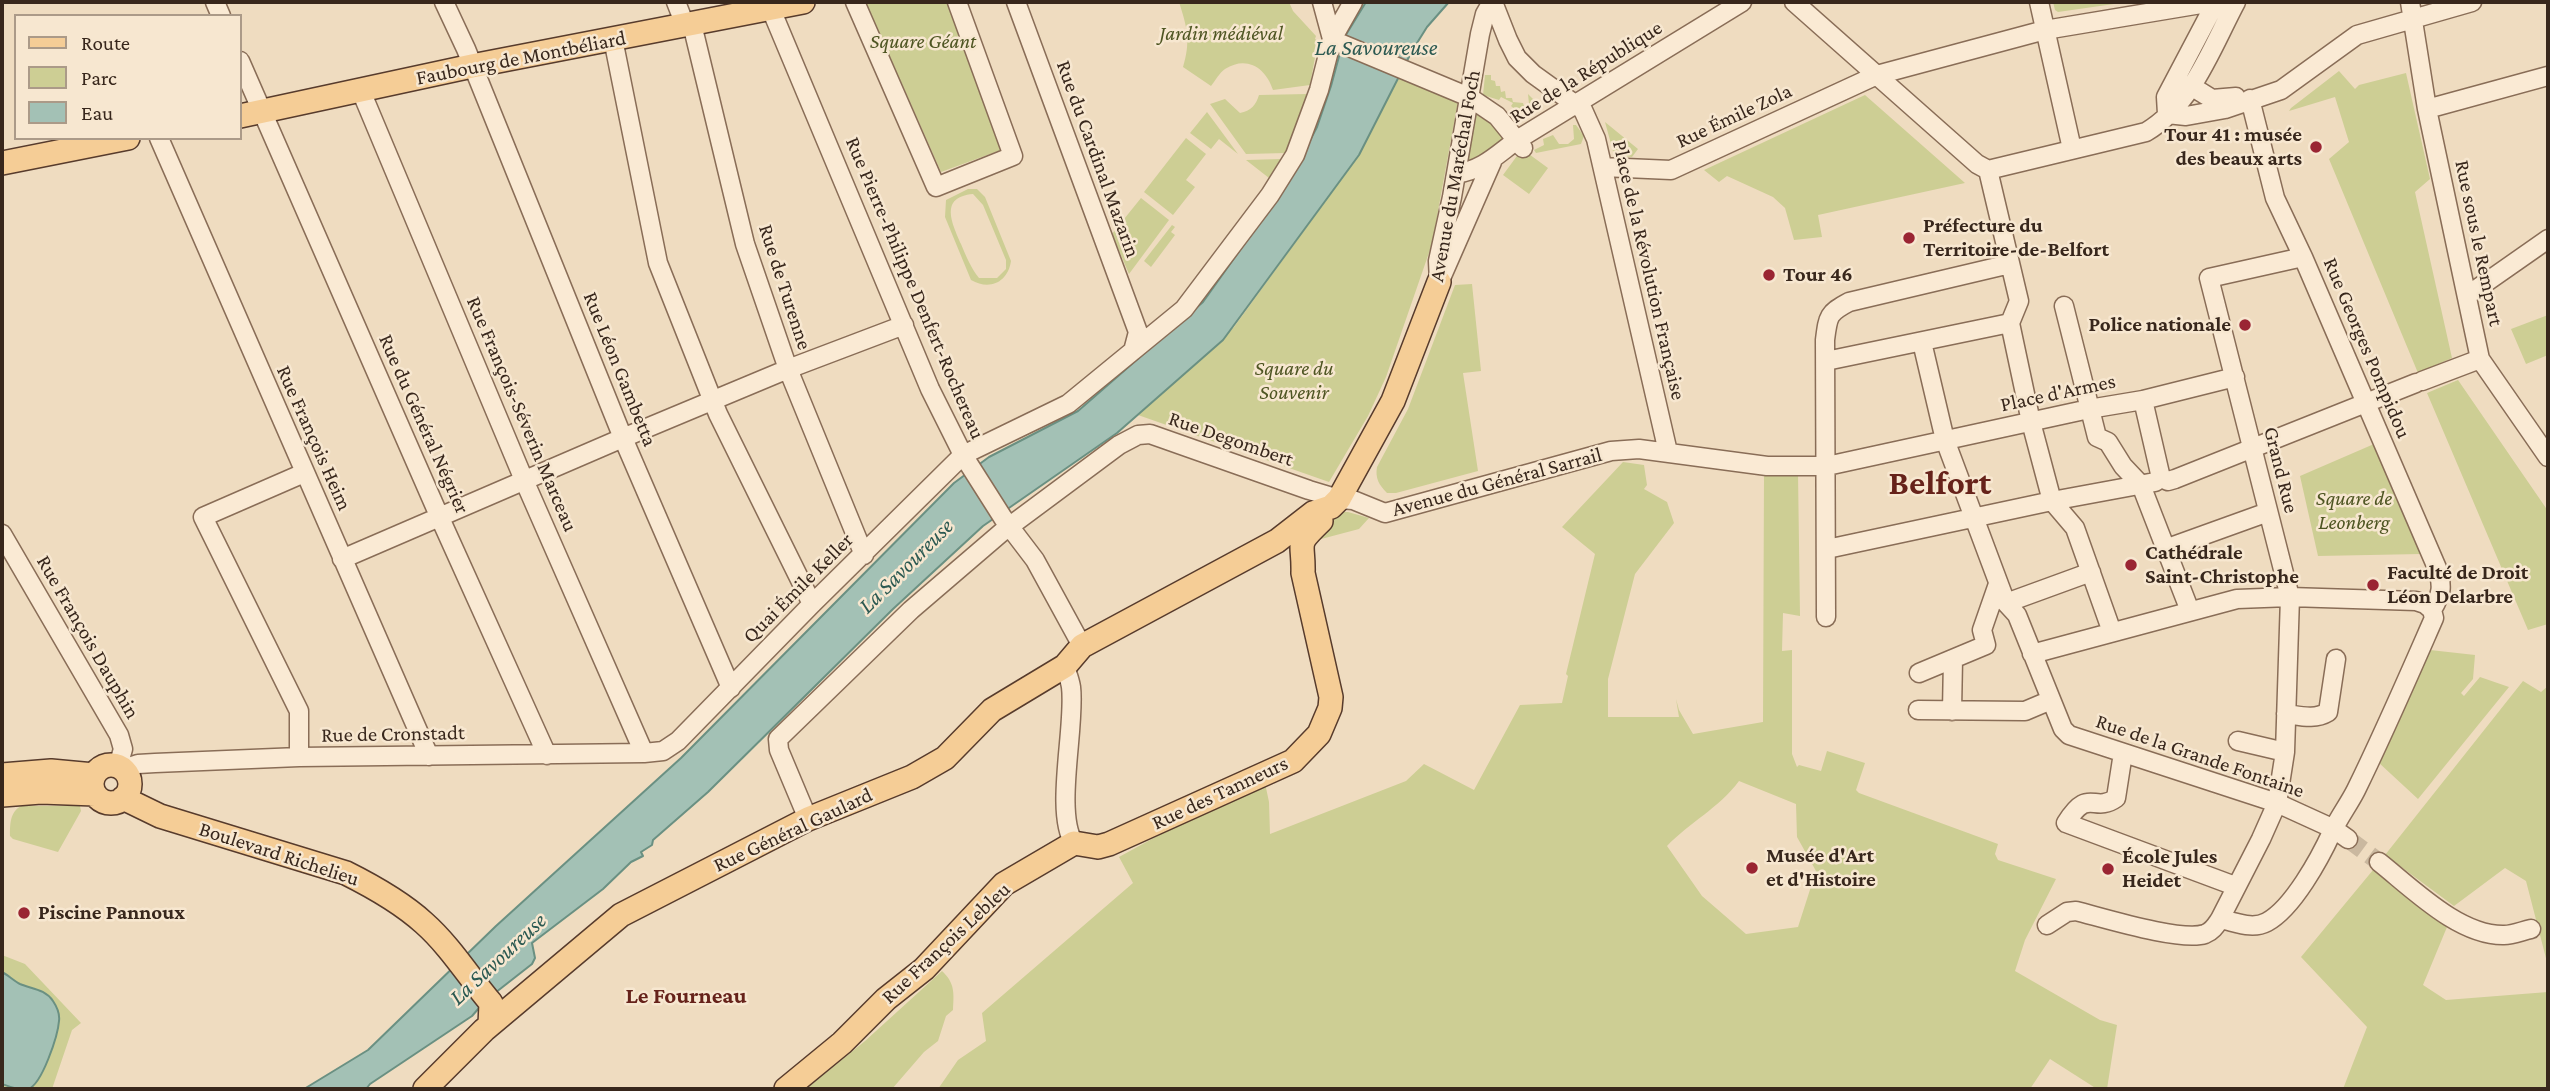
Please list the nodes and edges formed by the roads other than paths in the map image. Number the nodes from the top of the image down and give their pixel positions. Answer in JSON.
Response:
{"nodes":[{"id":1,"x":444,"y":2,"type":"edge"},
{"id":2,"x":676,"y":2,"type":"edge"},
{"id":3,"x":803,"y":2,"type":"edge"},
{"id":4,"x":855,"y":2,"type":"edge"},
{"id":5,"x":957,"y":2,"type":"edge"},
{"id":6,"x":1016,"y":2,"type":"edge"},
{"id":7,"x":1322,"y":2,"type":"edge"},
{"id":8,"x":1353,"y":2,"type":"edge"},
{"id":9,"x":1493,"y":2,"type":"edge"},
{"id":10,"x":1742,"y":2,"type":"edge"},
{"id":11,"x":1794,"y":2,"type":"edge"},
{"id":12,"x":2039,"y":2,"type":"edge"},
{"id":13,"x":2215,"y":2,"type":"edge"},
{"id":14,"x":2236,"y":2,"type":"edge"},
{"id":15,"x":2472,"y":2,"type":"edge"},
{"id":16,"x":769,"y":5,"type":"edge"},
{"id":17,"x":2411,"y":10,"type":"edge"},
{"id":18,"x":689,"y":25,"type":"junction"},
{"id":19,"x":2045,"y":30,"type":"junction"},
{"id":20,"x":613,"y":39,"type":"junction"},
{"id":21,"x":1337,"y":41,"type":"junction"},
{"id":22,"x":472,"y":66,"type":"junction"},
{"id":23,"x":242,"y":71,"type":"edge"},
{"id":24,"x":1877,"y":75,"type":"junction"},
{"id":25,"x":2548,"y":76,"type":"edge"},
{"id":26,"x":2191,"y":86,"type":"junction"},
{"id":27,"x":361,"y":91,"type":"junction"},
{"id":28,"x":1469,"y":97,"type":"junction"},
{"id":29,"x":2250,"y":99,"type":"junction"},
{"id":30,"x":1575,"y":104,"type":"junction"},
{"id":31,"x":2427,"y":109,"type":"junction"},
{"id":32,"x":250,"y":113,"type":"edge"},
{"id":33,"x":2167,"y":114,"type":"junction"},
{"id":34,"x":118,"y":140,"type":"edge"},
{"id":35,"x":160,"y":140,"type":"edge"},
{"id":36,"x":1520,"y":144,"type":"junction"},
{"id":37,"x":2072,"y":149,"type":"junction"},
{"id":38,"x":1492,"y":162,"type":"junction"},
{"id":39,"x":2,"y":163,"type":"edge"},
{"id":40,"x":1603,"y":167,"type":"junction"},
{"id":41,"x":1988,"y":170,"type":"junction"},
{"id":42,"x":1456,"y":174,"type":"junction"},
{"id":43,"x":2548,"y":239,"type":"edge"},
{"id":44,"x":2303,"y":257,"type":"junction"},
{"id":45,"x":2010,"y":264,"type":"junction"},
{"id":46,"x":1438,"y":282,"type":"junction"},
{"id":47,"x":2468,"y":295,"type":"junction"},
{"id":48,"x":2064,"y":306,"type":"dead end"},
{"id":49,"x":2010,"y":323,"type":"junction"},
{"id":50,"x":904,"y":325,"type":"junction"},
{"id":51,"x":1922,"y":342,"type":"junction"},
{"id":52,"x":1133,"y":351,"type":"junction"},
{"id":53,"x":2480,"y":359,"type":"junction"},
{"id":54,"x":1826,"y":361,"type":"junction"},
{"id":55,"x":788,"y":369,"type":"junction"},
{"id":56,"x":2235,"y":377,"type":"junction"},
{"id":57,"x":2143,"y":400,"type":"junction"},
{"id":58,"x":713,"y":401,"type":"junction"},
{"id":59,"x":2366,"y":403,"type":"junction"},
{"id":60,"x":2090,"y":409,"type":"junction"},
{"id":61,"x":2031,"y":422,"type":"junction"},
{"id":62,"x":623,"y":438,"type":"junction"},
{"id":63,"x":1945,"y":440,"type":"junction"},
{"id":64,"x":2252,"y":447,"type":"junction"},
{"id":65,"x":1668,"y":452,"type":"junction"},
{"id":66,"x":2548,"y":457,"type":"edge"},
{"id":67,"x":967,"y":461,"type":"junction"},
{"id":68,"x":1827,"y":466,"type":"junction"},
{"id":69,"x":304,"y":472,"type":"junction"},
{"id":70,"x":2161,"y":478,"type":"junction"},
{"id":71,"x":524,"y":480,"type":"junction"},
{"id":72,"x":2141,"y":485,"type":"junction"},
{"id":73,"x":2052,"y":501,"type":"junction"},
{"id":74,"x":1335,"y":503,"type":"junction"},
{"id":75,"x":2268,"y":512,"type":"junction"},
{"id":76,"x":440,"y":518,"type":"junction"},
{"id":77,"x":1973,"y":519,"type":"junction"},
{"id":78,"x":1006,"y":521,"type":"junction"},
{"id":79,"x":2,"y":534,"type":"edge"},
{"id":80,"x":1276,"y":541,"type":"junction"},
{"id":81,"x":2168,"y":548,"type":"junction"},
{"id":82,"x":1827,"y":549,"type":"junction"},
{"id":83,"x":864,"y":555,"type":"junction"},
{"id":84,"x":342,"y":559,"type":"junction"},
{"id":85,"x":2091,"y":572,"type":"junction"},
{"id":86,"x":1303,"y":573,"type":"junction"},
{"id":87,"x":1998,"y":583,"type":"junction"},
{"id":88,"x":2290,"y":597,"type":"junction"},
{"id":89,"x":2006,"y":603,"type":"junction"},
{"id":90,"x":812,"y":604,"type":"junction"},
{"id":91,"x":2432,"y":610,"type":"junction"},
{"id":92,"x":2190,"y":611,"type":"junction"},
{"id":93,"x":1826,"y":617,"type":"dead end"},
{"id":94,"x":2112,"y":632,"type":"junction"},
{"id":95,"x":1082,"y":646,"type":"junction"},
{"id":96,"x":2030,"y":648,"type":"junction"},
{"id":97,"x":1953,"y":659,"type":"junction"},
{"id":98,"x":2336,"y":659,"type":"dead end"},
{"id":99,"x":1065,"y":666,"type":"junction"},
{"id":100,"x":1919,"y":673,"type":"dead end"},
{"id":101,"x":731,"y":688,"type":"junction"},
{"id":102,"x":2051,"y":700,"type":"junction"},
{"id":103,"x":1919,"y":710,"type":"dead end"},
{"id":104,"x":1952,"y":711,"type":"junction"},
{"id":105,"x":2286,"y":714,"type":"junction"},
{"id":106,"x":2238,"y":741,"type":"dead end"},
{"id":107,"x":663,"y":751,"type":"joint"},
{"id":108,"x":2285,"y":752,"type":"junction"},
{"id":109,"x":644,"y":753,"type":"junction"},
{"id":110,"x":2123,"y":753,"type":"junction"},
{"id":111,"x":547,"y":755,"type":"junction"},
{"id":112,"x":429,"y":756,"type":"junction"},
{"id":113,"x":299,"y":757,"type":"junction"},
{"id":114,"x":120,"y":768,"type":"junction"},
{"id":115,"x":2,"y":775,"type":"edge"},
{"id":116,"x":94,"y":785,"type":"junction"},
{"id":117,"x":2,"y":795,"type":"edge"},
{"id":118,"x":123,"y":798,"type":"junction"},
{"id":119,"x":2277,"y":803,"type":"junction"},
{"id":120,"x":808,"y":819,"type":"junction"},
{"id":121,"x":2341,"y":834,"type":"junction"},
{"id":122,"x":1074,"y":843,"type":"junction"},
{"id":123,"x":2379,"y":862,"type":"tunnel mouth"},
{"id":124,"x":2235,"y":886,"type":"junction"},
{"id":125,"x":2220,"y":919,"type":"junction"},
{"id":126,"x":2047,"y":925,"type":"dead end"},
{"id":127,"x":2539,"y":926,"type":"edge"},
{"id":128,"x":498,"y":1009,"type":"junction"},
{"id":129,"x":425,"y":1089,"type":"edge"},
{"id":130,"x":786,"y":1089,"type":"edge"}],
"edges":[{"from":1,"to":22,"type":"street","name":"Rue Léon Gambetta"},
{"from":2,"to":18,"type":"street","name":"Rue de Turenne"},
{"from":3,"to":16,"type":"main road","name":"Faubourg de Montbéliard"},
{"from":4,"to":5,"type":"street"},
{"from":6,"to":52,"type":"street","name":"Rue du Cardinal Mazarin"},
{"from":7,"to":21,"type":"street"},
{"from":8,"to":21,"type":"street"},
{"from":9,"to":28,"type":"street","name":"Avenue du Maréchal Foch"},
{"from":9,"to":30,"type":"street"},
{"from":10,"to":30,"type":"street","name":"Rue de la République"},
{"from":11,"to":24,"type":"street"},
{"from":12,"to":19,"type":"street"},
{"from":13,"to":19,"type":"street","name":"Rue Émile Zola"},
{"from":13,"to":33,"type":"street"},
{"from":14,"to":26,"type":"street"},
{"from":15,"to":17,"type":"street"},
{"from":16,"to":18,"type":"main road","name":"Faubourg de Montbéliard"},
{"from":16,"to":50,"type":"street","name":"Rue Pierre-Philippe Denfert-Rochereau"},
{"from":17,"to":29,"type":"street"},
{"from":17,"to":31,"type":"street","name":"Rue sous le Rempart"},
{"from":18,"to":20,"type":"main road","name":"Faubourg de Montbéliard"},
{"from":18,"to":55,"type":"street","name":"Rue de Turenne"},
{"from":19,"to":24,"type":"street","name":"Rue Émile Zola"},
{"from":19,"to":37,"type":"street"},
{"from":20,"to":22,"type":"main road","name":"Faubourg de Montbéliard"},
{"from":20,"to":58,"type":"street"},
{"from":21,"to":28,"type":"street"},
{"from":21,"to":52,"type":"street","name":"Quai Émile Keller"},
{"from":22,"to":27,"type":"main road","name":"Faubourg de Montbéliard"},
{"from":22,"to":62,"type":"street","name":"Rue Léon Gambetta"},
{"from":23,"to":32,"type":"street","name":"Rue du Général Négrier"},
{"from":24,"to":40,"type":"street","name":"Rue Émile Zola"},
{"from":24,"to":41,"type":"street"},
{"from":25,"to":31,"type":"street"},
{"from":26,"to":29,"type":"street"},
{"from":26,"to":33,"type":"street"},
{"from":27,"to":32,"type":"main road","name":"Faubourg de Montbéliard"},
{"from":27,"to":71,"type":"street","name":"Rue François-Séverin Marceau"},
{"from":28,"to":36,"type":"street"},
{"from":28,"to":42,"type":"street","name":"Avenue du Maréchal Foch"},
{"from":29,"to":33,"type":"street"},
{"from":29,"to":44,"type":"street","name":"Rue Georges Pompidou"},
{"from":30,"to":36,"type":"street","name":"Rue de la République"},
{"from":30,"to":40,"type":"street","name":"Place de la Révolution Française"},
{"from":31,"to":47,"type":"street","name":"Rue sous le Rempart"},
{"from":32,"to":76,"type":"street","name":"Rue du Général Négrier"},
{"from":33,"to":37,"type":"street"},
{"from":34,"to":39,"type":"main road"},
{"from":35,"to":69,"type":"street","name":"Rue François Heim"},
{"from":36,"to":38,"type":"street","name":"Rue de la République"},
{"from":37,"to":41,"type":"street"},
{"from":38,"to":42,"type":"street","name":"Rue de la République"},
{"from":38,"to":46,"type":"street","name":"Rue de la République"},
{"from":40,"to":65,"type":"street","name":"Place de la Révolution Française"},
{"from":41,"to":45,"type":"street"},
{"from":42,"to":46,"type":"street","name":"Avenue du Maréchal Foch"},
{"from":43,"to":47,"type":"street"},
{"from":44,"to":56,"type":"street","name":"Grand Rue"},
{"from":44,"to":59,"type":"street","name":"Rue Georges Pompidou"},
{"from":45,"to":49,"type":"street"},
{"from":45,"to":54,"type":"street"},
{"from":46,"to":74,"type":"main road","name":"Avenue du Maréchal Foch"},
{"from":47,"to":53,"type":"street","name":"Rue sous le Rempart"},
{"from":48,"to":60,"type":"street"},
{"from":49,"to":51,"type":"street"},
{"from":49,"to":61,"type":"street"},
{"from":50,"to":55,"type":"street"},
{"from":50,"to":67,"type":"street","name":"Rue Pierre-Philippe Denfert-Rochereau"},
{"from":51,"to":54,"type":"street"},
{"from":51,"to":63,"type":"street","name":"Rue de la Grande Fontaine"},
{"from":52,"to":67,"type":"street","name":"Quai Émile Keller"},
{"from":53,"to":59,"type":"street"},
{"from":53,"to":66,"type":"street","name":"Rue sous le Rempart"},
{"from":54,"to":68,"type":"street"},
{"from":55,"to":58,"type":"street"},
{"from":55,"to":83,"type":"street","name":"Rue de Turenne"},
{"from":56,"to":57,"type":"street"},
{"from":56,"to":64,"type":"street","name":"Grand Rue"},
{"from":57,"to":60,"type":"street","name":"Place d'Armes"},
{"from":57,"to":70,"type":"street","name":"Place d'Armes"},
{"from":58,"to":62,"type":"street"},
{"from":58,"to":90,"type":"street"},
{"from":59,"to":64,"type":"street"},
{"from":59,"to":91,"type":"street","name":"Rue Georges Pompidou"},
{"from":60,"to":61,"type":"street","name":"Place d'Armes"},
{"from":60,"to":72,"type":"street"},
{"from":61,"to":63,"type":"street","name":"Place d'Armes"},
{"from":61,"to":73,"type":"street"},
{"from":62,"to":71,"type":"street"},
{"from":62,"to":101,"type":"street","name":"Rue Léon Gambetta"},
{"from":63,"to":68,"type":"street","name":"Place d'Armes"},
{"from":63,"to":77,"type":"street","name":"Rue de la Grande Fontaine"},
{"from":64,"to":70,"type":"street"},
{"from":64,"to":75,"type":"street","name":"Grand Rue"},
{"from":65,"to":68,"type":"street","name":"Avenue du Général Sarrail"},
{"from":65,"to":74,"type":"street","name":"Avenue du Général Sarrail"},
{"from":67,"to":78,"type":"street","name":"Rue Pierre-Philippe Denfert-Rochereau"},
{"from":67,"to":83,"type":"street","name":"Quai Émile Keller"},
{"from":68,"to":82,"type":"street"},
{"from":69,"to":84,"type":"street","name":"Rue François Heim"},
{"from":69,"to":113,"type":"street"},
{"from":70,"to":72,"type":"street"},
{"from":71,"to":76,"type":"street"},
{"from":71,"to":109,"type":"street","name":"Rue François-Séverin Marceau"},
{"from":72,"to":73,"type":"street"},
{"from":72,"to":81,"type":"street"},
{"from":73,"to":77,"type":"street"},
{"from":73,"to":85,"type":"street"},
{"from":74,"to":78,"type":"street","name":"Rue Degombert"},
{"from":74,"to":80,"type":"main road"},
{"from":74,"to":86,"type":"main road","name":"Rue des Tanneurs"},
{"from":75,"to":81,"type":"street"},
{"from":75,"to":88,"type":"street","name":"Grand Rue"},
{"from":76,"to":84,"type":"street"},
{"from":76,"to":111,"type":"street","name":"Rue du Général Négrier"},
{"from":77,"to":82,"type":"street"},
{"from":77,"to":87,"type":"street","name":"Rue de la Grande Fontaine"},
{"from":78,"to":95,"type":"street","name":"Rue Pierre-Philippe Denfert-Rochereau"},
{"from":78,"to":120,"type":"street","name":"Rue Degombert"},
{"from":79,"to":114,"type":"street","name":"Rue François Dauphin"},
{"from":80,"to":86,"type":"street","name":"Rue des Tanneurs"},
{"from":80,"to":95,"type":"main road"},
{"from":81,"to":92,"type":"street"},
{"from":82,"to":93,"type":"street"},
{"from":83,"to":90,"type":"street","name":"Quai Émile Keller"},
{"from":84,"to":112,"type":"street","name":"Rue François Heim"},
{"from":85,"to":89,"type":"street"},
{"from":85,"to":94,"type":"street"},
{"from":86,"to":122,"type":"main road","name":"Rue des Tanneurs"},
{"from":87,"to":89,"type":"street","name":"Rue de la Grande Fontaine"},
{"from":87,"to":97,"type":"street"},
{"from":88,"to":91,"type":"street"},
{"from":88,"to":92,"type":"street"},
{"from":88,"to":105,"type":"street","name":"Grand Rue"},
{"from":89,"to":96,"type":"street","name":"Rue de la Grande Fontaine"},
{"from":90,"to":101,"type":"street","name":"Quai Émile Keller"},
{"from":91,"to":121,"type":"street","name":"Rue Georges Pompidou"},
{"from":92,"to":94,"type":"street"},
{"from":94,"to":96,"type":"street"},
{"from":95,"to":99,"type":"main road","name":"Rue Général Gaulard"},
{"from":96,"to":102,"type":"street","name":"Rue de la Grande Fontaine"},
{"from":97,"to":100,"type":"street"},
{"from":97,"to":104,"type":"street"},
{"from":98,"to":105,"type":"street"},
{"from":99,"to":120,"type":"main road","name":"Rue Général Gaulard"},
{"from":99,"to":122,"type":"street"},
{"from":101,"to":107,"type":"street","name":"Quai Émile Keller"},
{"from":102,"to":104,"type":"street"},
{"from":102,"to":110,"type":"street","name":"Rue de la Grande Fontaine"},
{"from":103,"to":104,"type":"street"},
{"from":105,"to":108,"type":"street","name":"Grand Rue"},
{"from":106,"to":108,"type":"street"},
{"from":107,"to":109,"type":"street","name":"Rue de Cronstadt"},
{"from":108,"to":119,"type":"street","name":"Grand Rue"},
{"from":109,"to":111,"type":"street","name":"Rue de Cronstadt"},
{"from":110,"to":119,"type":"street","name":"Rue de la Grande Fontaine"},
{"from":110,"to":124,"type":"street"},
{"from":111,"to":112,"type":"street","name":"Rue de Cronstadt"},
{"from":112,"to":113,"type":"street","name":"Rue de Cronstadt"},
{"from":113,"to":114,"type":"street","name":"Rue de Cronstadt"},
{"from":114,"to":116,"type":"main road"},
{"from":114,"to":118,"type":"main road"},
{"from":115,"to":116,"type":"main road"},
{"from":116,"to":117,"type":"main road"},
{"from":116,"to":118,"type":"main road"},
{"from":118,"to":128,"type":"main road","name":"Boulevard Richelieu"},
{"from":119,"to":121,"type":"street","name":"Rue de la Grande Fontaine"},
{"from":119,"to":124,"type":"street","name":"Grand Rue"},
{"from":120,"to":128,"type":"main road","name":"Rue Général Gaulard"},
{"from":121,"to":125,"type":"street","name":"Rue Georges Pompidou"},
{"from":122,"to":130,"type":"main road","name":"Rue François Lebleu"},
{"from":123,"to":127,"type":"street"},
{"from":124,"to":125,"type":"street","name":"Grand Rue"},
{"from":125,"to":126,"type":"street"},
{"from":128,"to":129,"type":"main road","name":"Rue Général Gaulard"}]}
